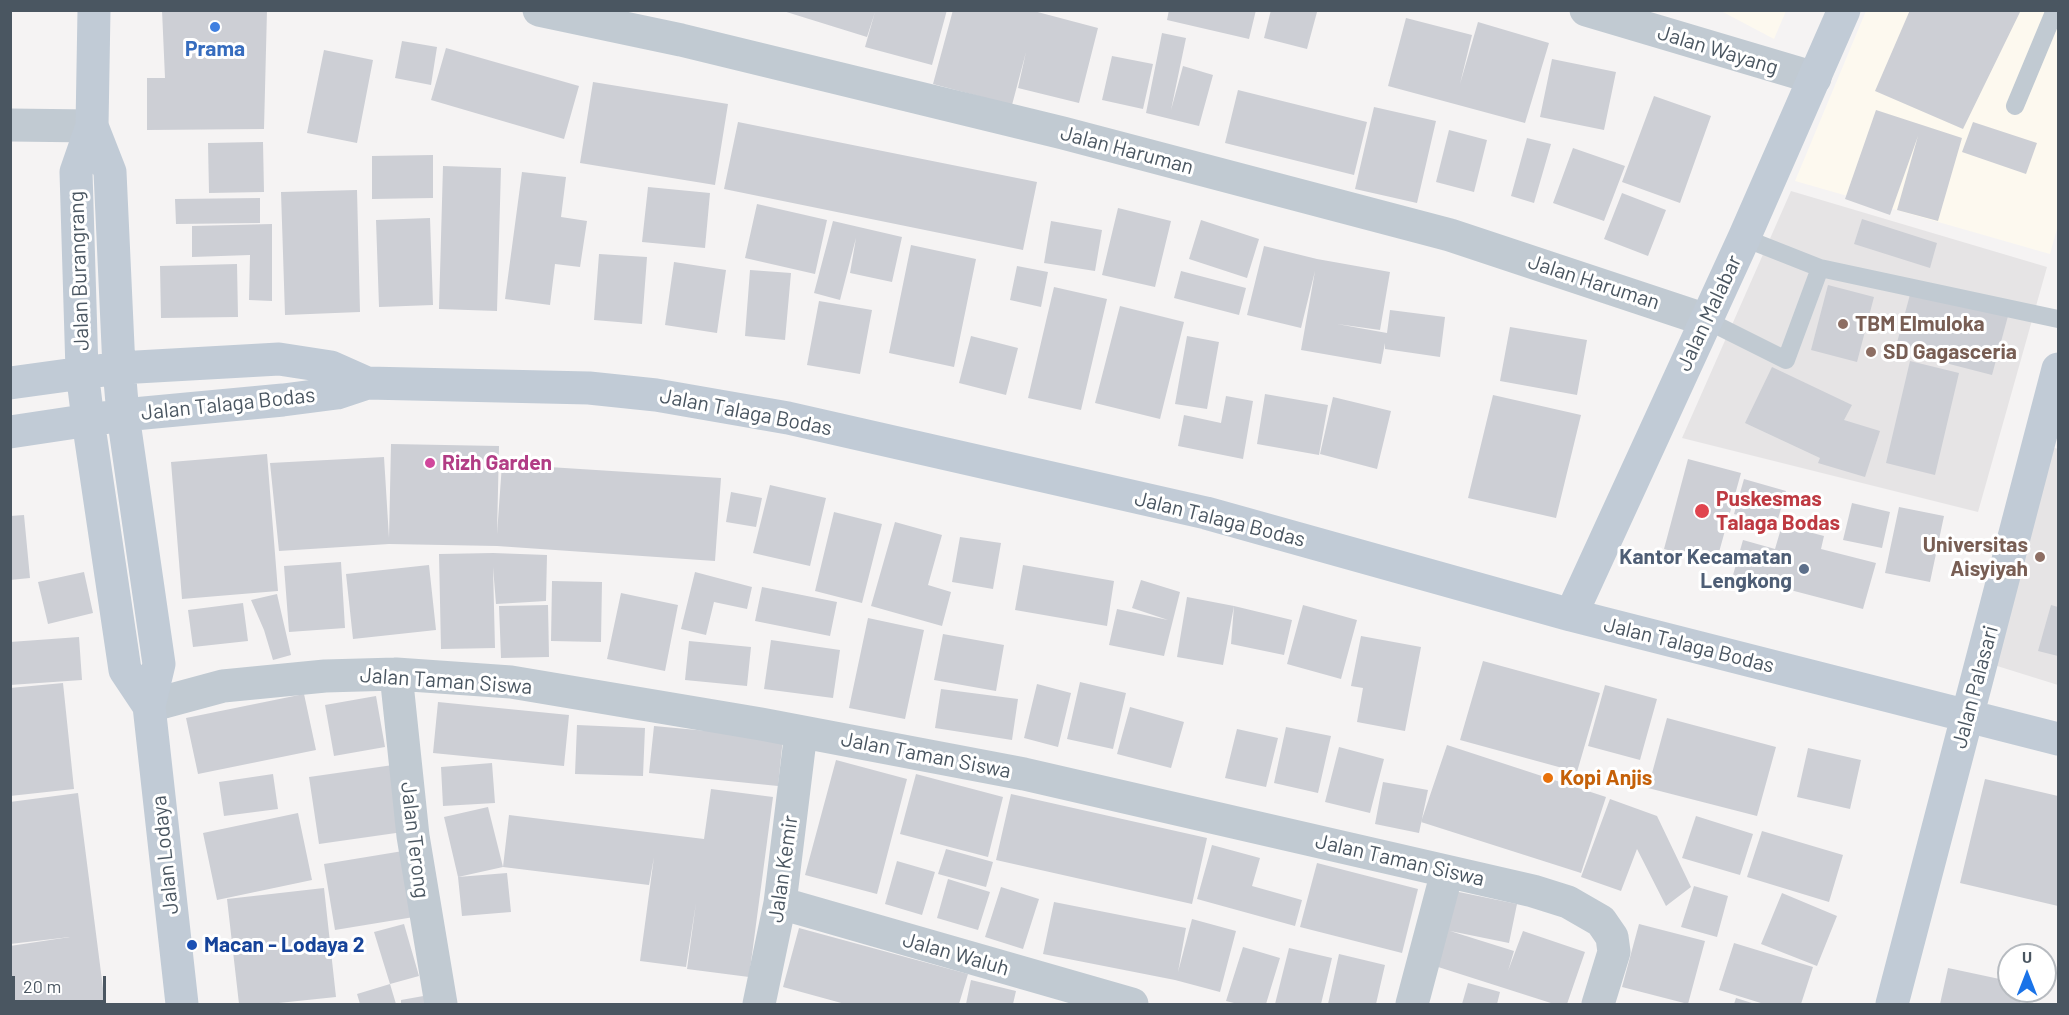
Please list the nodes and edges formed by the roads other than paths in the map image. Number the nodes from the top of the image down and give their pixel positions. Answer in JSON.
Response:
{"nodes":[{"id":1,"x":94,"y":10,"type":"edge"},
{"id":2,"x":539,"y":10,"type":"edge"},
{"id":3,"x":1586,"y":10,"type":"edge"},
{"id":4,"x":1844,"y":10,"type":"edge"},
{"id":5,"x":2055,"y":10,"type":"edge"},
{"id":6,"x":1815,"y":78,"type":"junction"},
{"id":7,"x":2015,"y":106,"type":"dead end"},
{"id":8,"x":10,"y":125,"type":"edge"},
{"id":9,"x":92,"y":126,"type":"junction"},
{"id":10,"x":1744,"y":238,"type":"junction"},
{"id":11,"x":1821,"y":268,"type":"junction"},
{"id":12,"x":2058,"y":319,"type":"edge"},
{"id":13,"x":1706,"y":320,"type":"junction"},
{"id":14,"x":119,"y":368,"type":"junction"},
{"id":15,"x":2058,"y":369,"type":"edge"},
{"id":16,"x":82,"y":371,"type":"junction"},
{"id":17,"x":10,"y":382,"type":"edge"},
{"id":18,"x":367,"y":383,"type":"junction"},
{"id":19,"x":123,"y":416,"type":"junction"},
{"id":20,"x":88,"y":420,"type":"junction"},
{"id":21,"x":10,"y":432,"type":"edge"},
{"id":22,"x":1571,"y":615,"type":"junction"},
{"id":23,"x":396,"y":675,"type":"junction"},
{"id":24,"x":149,"y":706,"type":"junction"},
{"id":25,"x":1968,"y":715,"type":"junction"},
{"id":26,"x":801,"y":732,"type":"junction"},
{"id":27,"x":2058,"y":739,"type":"edge"},
{"id":28,"x":1447,"y":872,"type":"junction"},
{"id":29,"x":780,"y":903,"type":"junction"},
{"id":30,"x":182,"y":1005,"type":"edge"},
{"id":31,"x":441,"y":1005,"type":"edge"},
{"id":32,"x":759,"y":1005,"type":"edge"},
{"id":33,"x":1132,"y":1005,"type":"edge"},
{"id":34,"x":1412,"y":1005,"type":"edge"},
{"id":35,"x":1598,"y":1005,"type":"edge"},
{"id":36,"x":1893,"y":1005,"type":"edge"}],
"edges":[{"from":1,"to":9,"type":"street","name":"Jalan Burangrang"},
{"from":2,"to":13,"type":"street","name":"Jalan Haruman"},
{"from":3,"to":6,"type":"street","name":"Jalan Wayang"},
{"from":4,"to":6,"type":"street","name":"Jalan Malabar"},
{"from":5,"to":7,"type":"lane"},
{"from":6,"to":10,"type":"street","name":"Jalan Malabar"},
{"from":8,"to":9,"type":"street"},
{"from":9,"to":14,"type":"street","name":"Jalan Burangrang"},
{"from":9,"to":16,"type":"street","name":"Jalan Burangrang"},
{"from":10,"to":11,"type":"lane"},
{"from":10,"to":13,"type":"street","name":"Jalan Malabar"},
{"from":11,"to":12,"type":"lane"},
{"from":11,"to":13,"type":"lane"},
{"from":13,"to":22,"type":"street","name":"Jalan Malabar"},
{"from":14,"to":16,"type":"street","name":"Jalan Talaga Bodas"},
{"from":14,"to":18,"type":"street","name":"Jalan Talaga Bodas"},
{"from":14,"to":19,"type":"street","name":"Jalan Burangrang"},
{"from":15,"to":25,"type":"street","name":"Jalan Palasari"},
{"from":16,"to":17,"type":"street","name":"Jalan Talaga Bodas"},
{"from":16,"to":20,"type":"street","name":"Jalan Burangrang"},
{"from":18,"to":19,"type":"street","name":"Jalan Talaga Bodas"},
{"from":18,"to":22,"type":"street","name":"Jalan Talaga Bodas"},
{"from":19,"to":20,"type":"street","name":"Jalan Talaga Bodas"},
{"from":19,"to":24,"type":"street","name":"Jalan Lodaya"},
{"from":20,"to":21,"type":"street","name":"Jalan Talaga Bodas"},
{"from":20,"to":24,"type":"street","name":"Jalan Lodaya"},
{"from":22,"to":25,"type":"street","name":"Jalan Talaga Bodas"},
{"from":23,"to":24,"type":"street","name":"Jalan Taman Siswa"},
{"from":23,"to":26,"type":"street","name":"Jalan Taman Siswa"},
{"from":23,"to":31,"type":"street","name":"Jalan Terong"},
{"from":24,"to":30,"type":"street","name":"Jalan Lodaya"},
{"from":25,"to":27,"type":"street","name":"Jalan Talaga Bodas"},
{"from":25,"to":36,"type":"street","name":"Jalan Palasari"},
{"from":26,"to":28,"type":"street","name":"Jalan Taman Siswa"},
{"from":26,"to":29,"type":"street","name":"Jalan Kemir"},
{"from":28,"to":34,"type":"street"},
{"from":28,"to":35,"type":"street","name":"Jalan Taman Siswa"},
{"from":29,"to":32,"type":"street","name":"Jalan Kemir"},
{"from":29,"to":33,"type":"street","name":"Jalan Waluh"}]}
